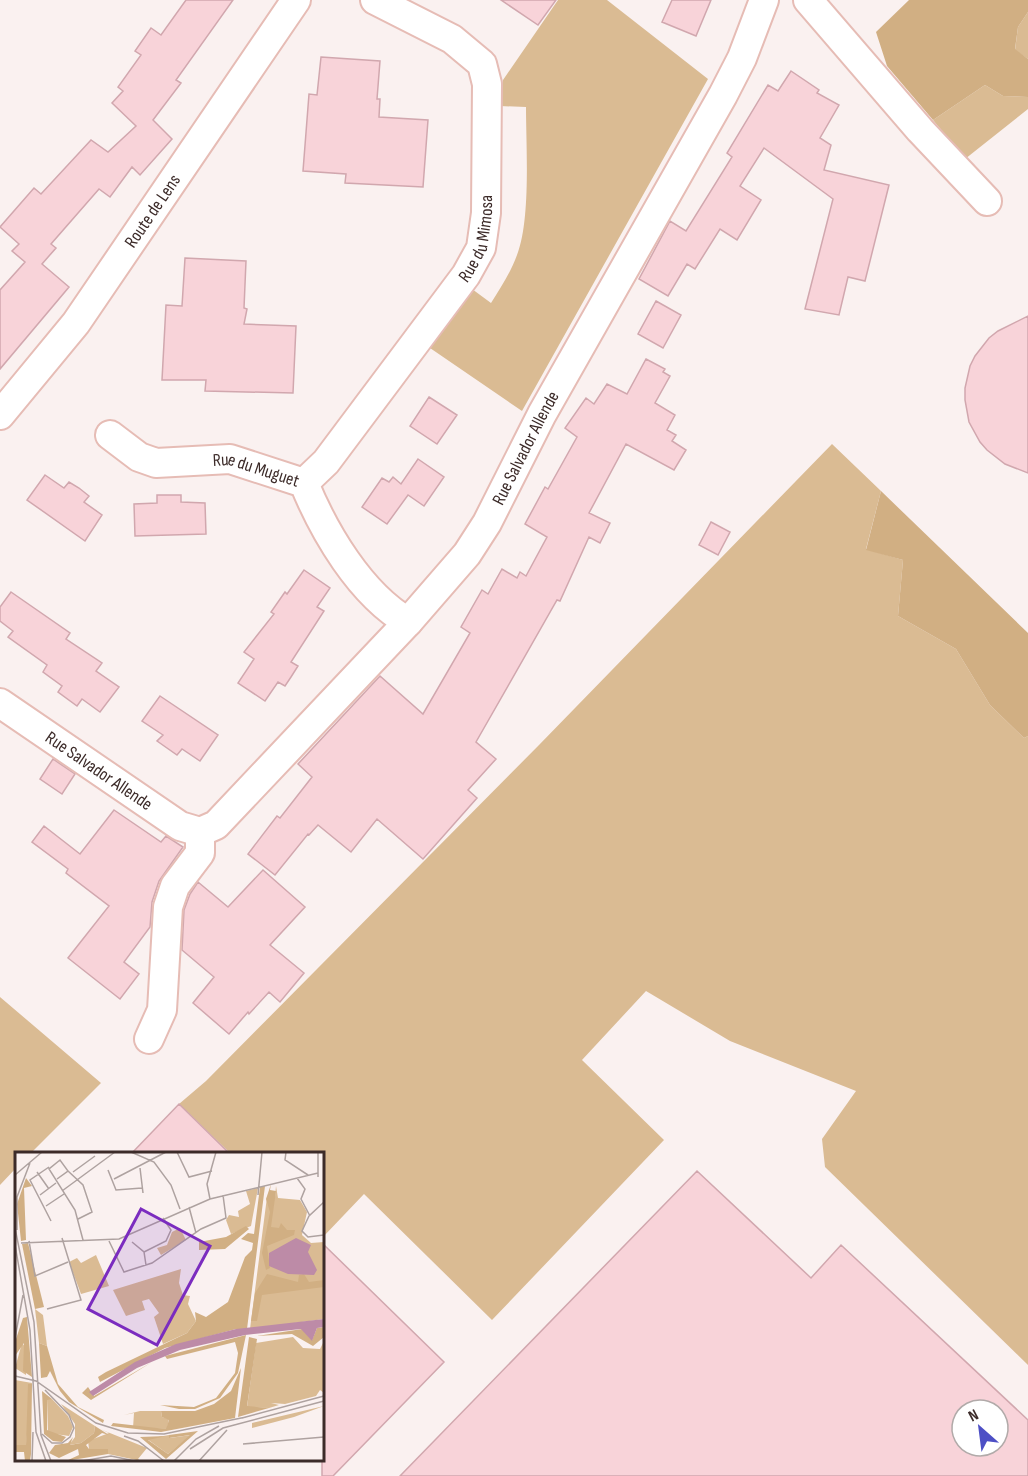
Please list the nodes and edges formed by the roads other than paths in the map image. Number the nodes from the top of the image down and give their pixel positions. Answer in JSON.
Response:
{"nodes":[{"id":1,"x":296,"y":0,"type":"edge"},
{"id":2,"x":375,"y":0,"type":"edge"},
{"id":3,"x":764,"y":0,"type":"edge"},
{"id":4,"x":808,"y":0,"type":"edge"},
{"id":5,"x":987,"y":201,"type":"dead end"},
{"id":6,"x":0,"y":415,"type":"edge"},
{"id":7,"x":110,"y":435,"type":"dead end"},
{"id":8,"x":304,"y":483,"type":"junction"},
{"id":9,"x":408,"y":622,"type":"junction"},
{"id":10,"x":0,"y":703,"type":"edge"},
{"id":11,"x":200,"y":832,"type":"junction"},
{"id":12,"x":149,"y":1039,"type":"dead end"}],
"edges":[{"from":1,"to":6,"type":"street","name":"Route de Lens"},
{"from":2,"to":8,"type":"street","name":"Rue du Mimosa"},
{"from":3,"to":9,"type":"street","name":"Rue Salvador Allende"},
{"from":4,"to":5,"type":"street"},
{"from":7,"to":8,"type":"street","name":"Rue du Muguet"},
{"from":8,"to":9,"type":"street","name":"Rue du Muguet"},
{"from":9,"to":11,"type":"street","name":"Rue Salvador Allende"},
{"from":10,"to":11,"type":"street","name":"Rue Salvador Allende"},
{"from":11,"to":12,"type":"street"}]}
